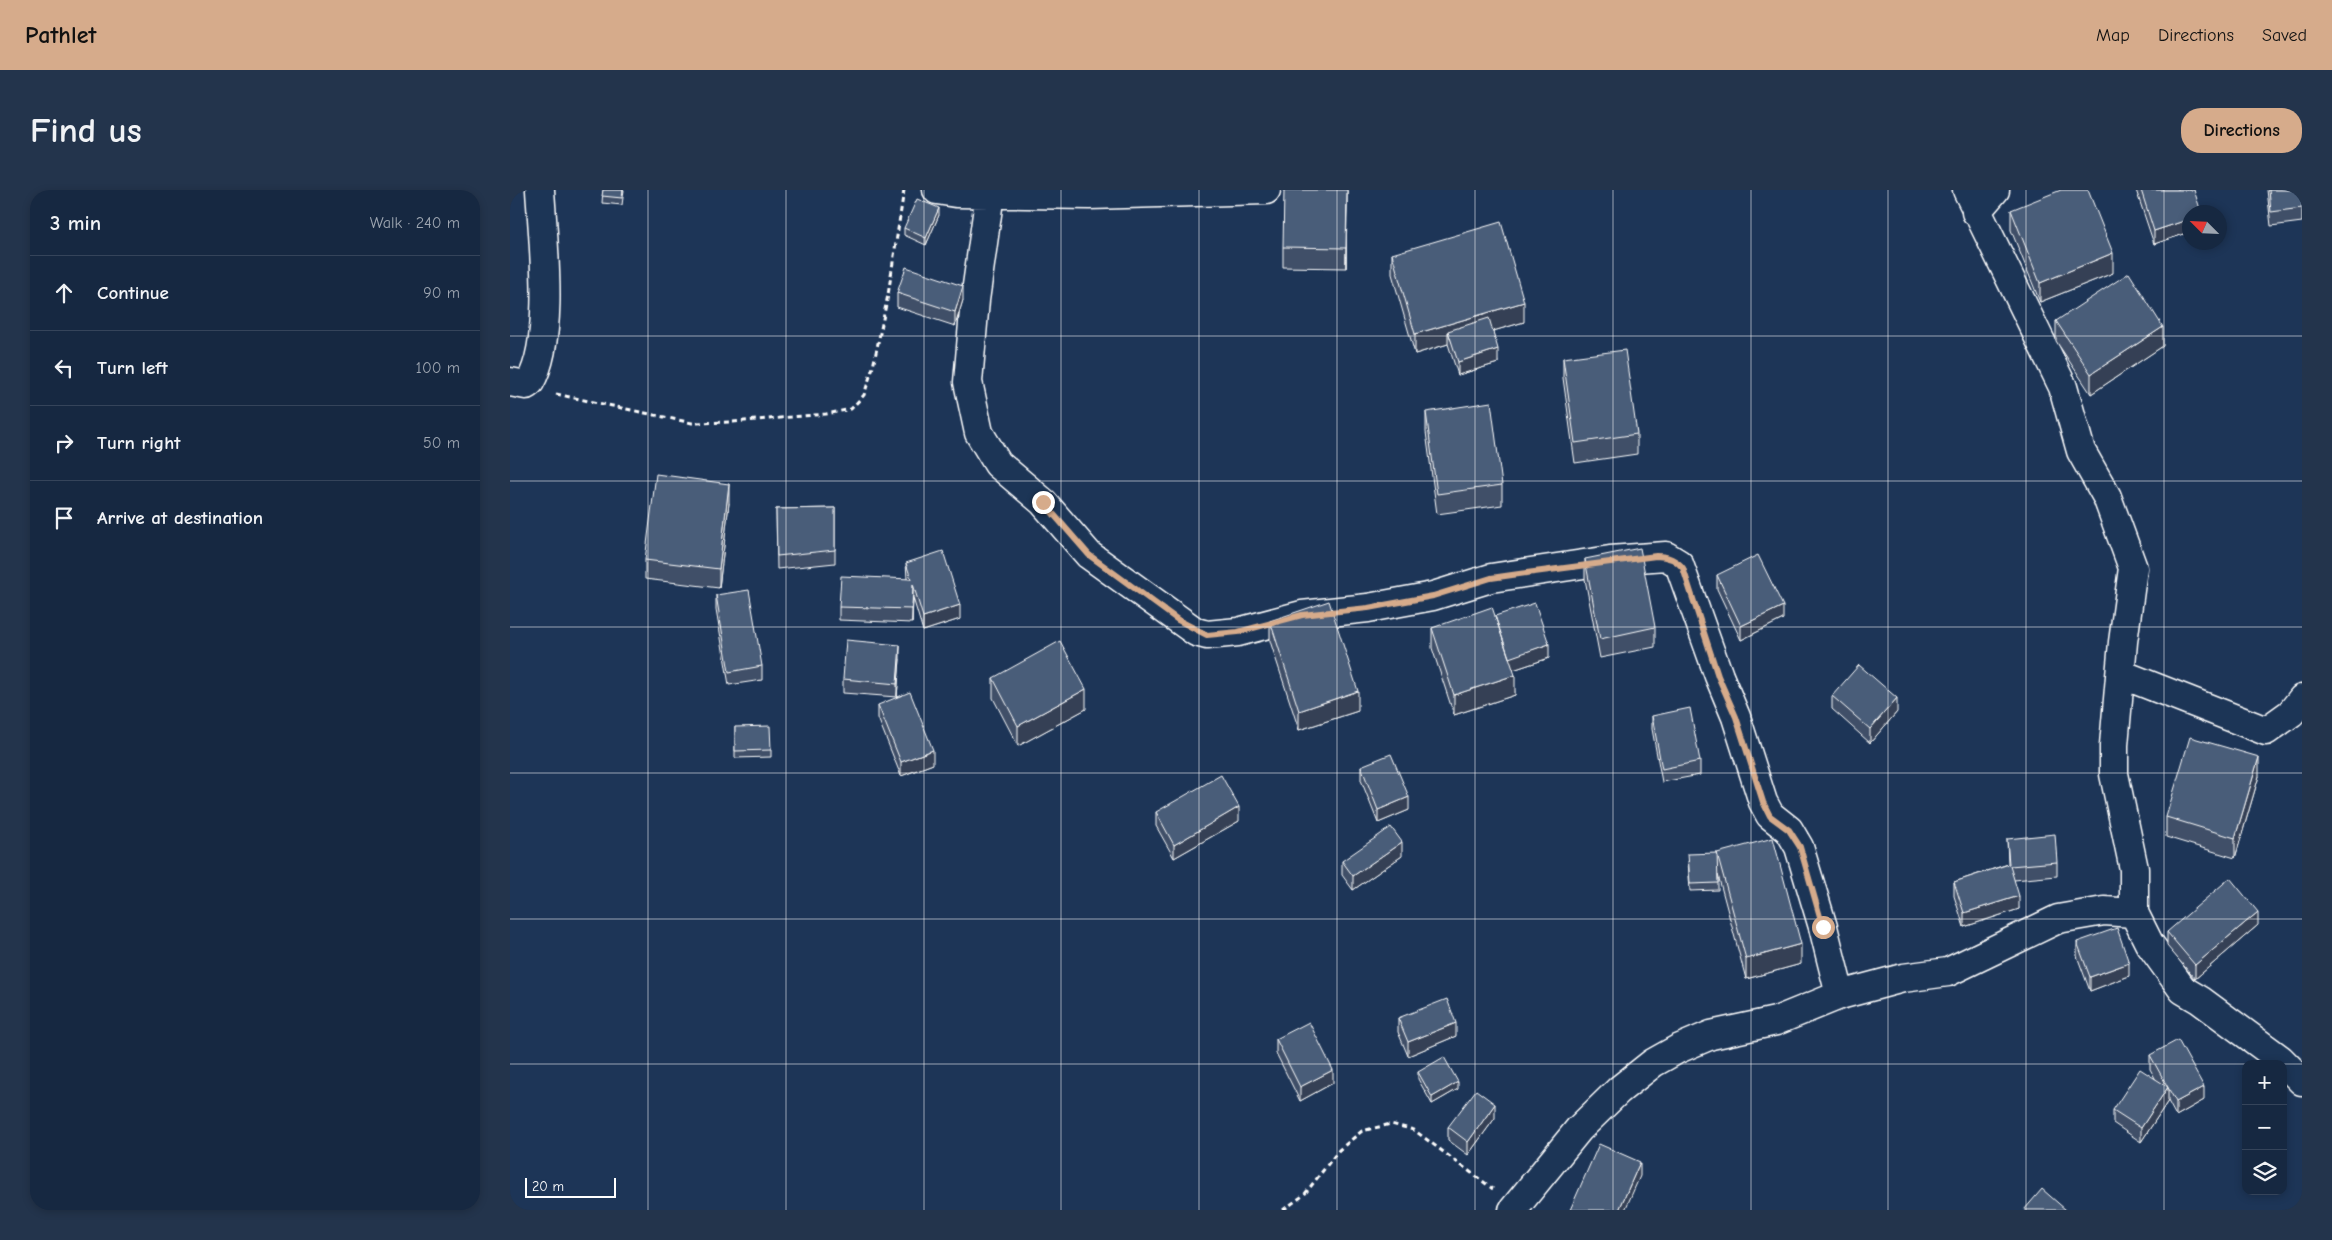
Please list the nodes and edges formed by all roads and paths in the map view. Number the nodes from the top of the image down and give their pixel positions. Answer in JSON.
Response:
{"nodes":[{"id":1,"x":540,"y":190,"type":"edge"},
{"id":2,"x":904,"y":190,"type":"edge"},
{"id":3,"x":937,"y":190,"type":"edge"},
{"id":4,"x":1266,"y":190,"type":"edge"},
{"id":5,"x":1995,"y":190,"type":"edge"},
{"id":6,"x":990,"y":193,"type":"junction"},
{"id":7,"x":1971,"y":201,"type":"edge"},
{"id":8,"x":518,"y":383,"type":"edge"},
{"id":9,"x":2121,"y":674,"type":"junction"},
{"id":10,"x":2302,"y":699,"type":"edge"},
{"id":11,"x":2134,"y":913,"type":"junction"},
{"id":12,"x":1840,"y":995,"type":"junction"},
{"id":13,"x":2302,"y":1082,"type":"edge"},
{"id":14,"x":1514,"y":1209,"type":"edge"},
{"id":15,"x":1283,"y":1210,"type":"edge"}],
"edges":[{"from":1,"to":8,"type":"street"},
{"from":2,"to":8,"type":"path"},
{"from":3,"to":6,"type":"street"},
{"from":4,"to":6,"type":"street"},
{"from":5,"to":7,"type":"street"},
{"from":6,"to":12,"type":"street"},
{"from":7,"to":9,"type":"street"},
{"from":9,"to":10,"type":"street"},
{"from":9,"to":11,"type":"street"},
{"from":11,"to":12,"type":"street"},
{"from":11,"to":13,"type":"street"},
{"from":12,"to":14,"type":"street"},
{"from":14,"to":15,"type":"path"}]}
